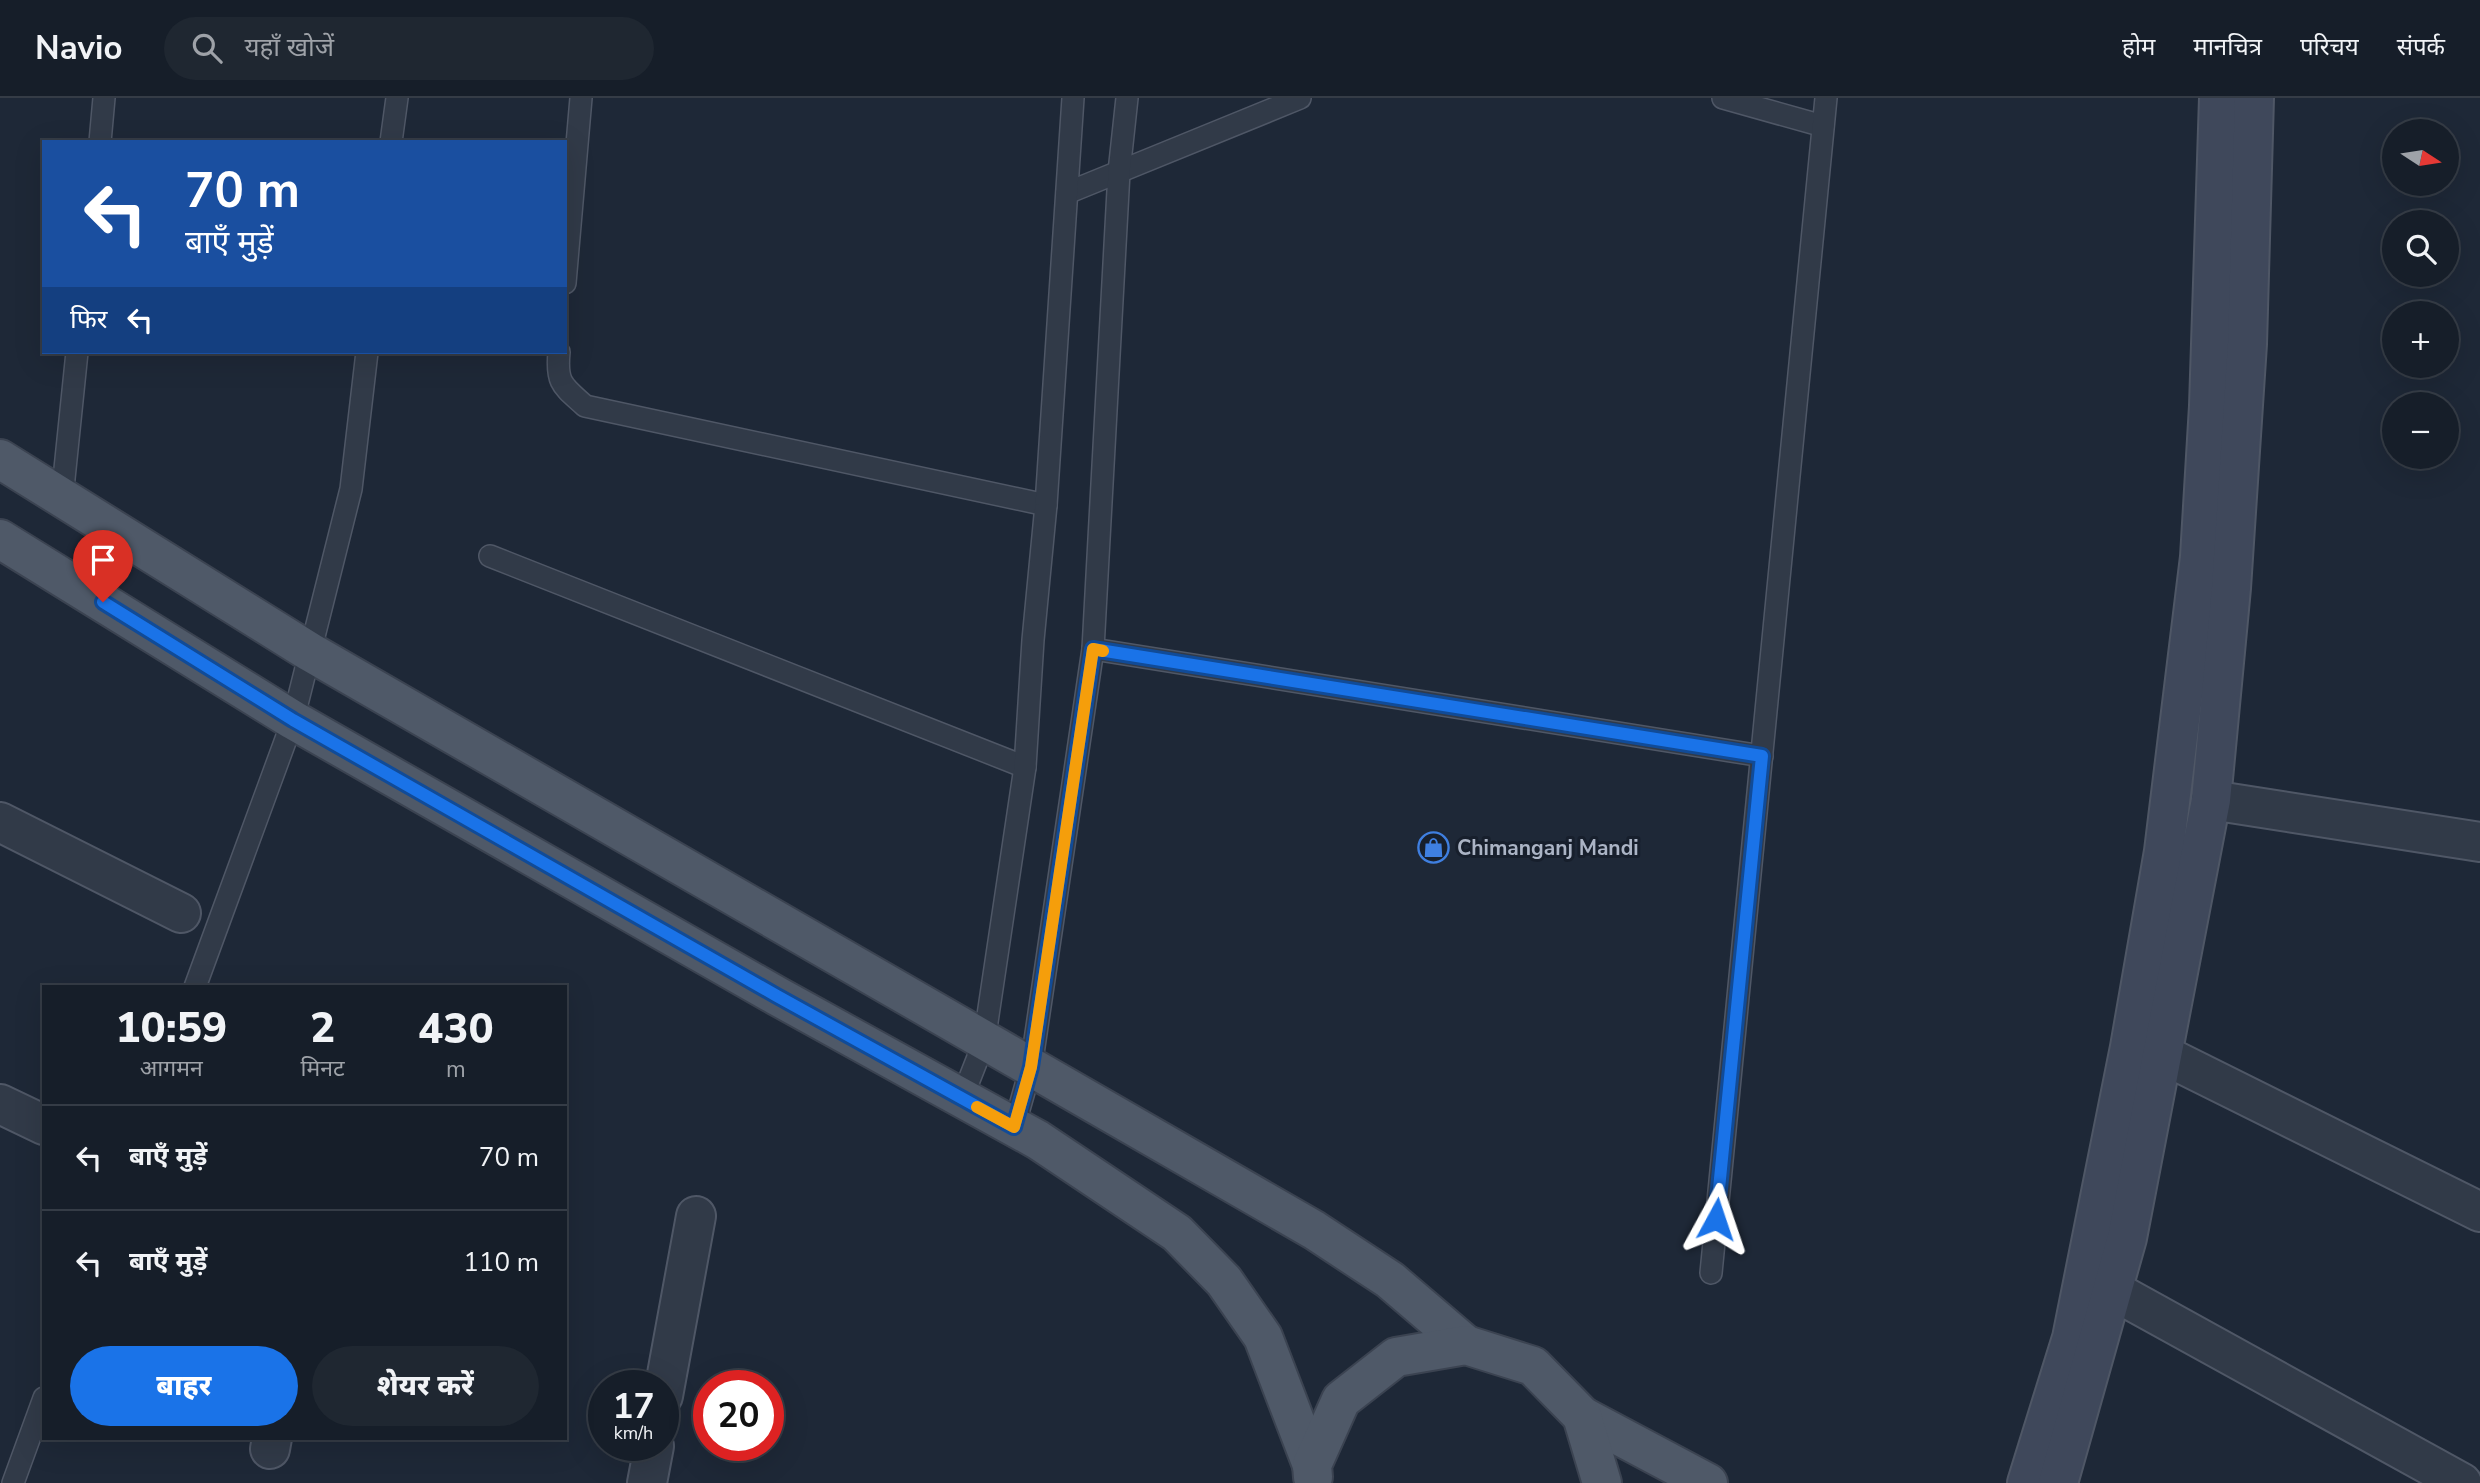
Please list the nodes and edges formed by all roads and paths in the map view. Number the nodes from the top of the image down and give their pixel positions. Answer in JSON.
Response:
{"nodes":[{"id":1,"x":104,"y":98,"type":"edge"},
{"id":2,"x":397,"y":98,"type":"edge"},
{"id":3,"x":581,"y":98,"type":"edge"},
{"id":4,"x":1127,"y":98,"type":"edge"},
{"id":5,"x":1300,"y":98,"type":"edge"},
{"id":6,"x":1723,"y":98,"type":"edge"},
{"id":7,"x":1826,"y":98,"type":"edge"},
{"id":8,"x":2219,"y":98,"type":"edge"},
{"id":9,"x":2254,"y":98,"type":"edge"},
{"id":10,"x":1072,"y":99,"type":"edge"},
{"id":11,"x":1823,"y":127,"type":"junction"},
{"id":12,"x":100,"y":140,"type":"edge"},
{"id":13,"x":391,"y":140,"type":"edge"},
{"id":14,"x":1119,"y":172,"type":"junction"},
{"id":15,"x":1067,"y":194,"type":"junction"},
{"id":16,"x":567,"y":260,"type":"edge"},
{"id":17,"x":77,"y":354,"type":"edge"},
{"id":18,"x":367,"y":354,"type":"edge"},
{"id":19,"x":559,"y":354,"type":"edge"},
{"id":20,"x":0,"y":459,"type":"edge"},
{"id":21,"x":62,"y":498,"type":"junction"},
{"id":22,"x":1046,"y":505,"type":"junction"},
{"id":23,"x":0,"y":539,"type":"edge"},
{"id":24,"x":491,"y":556,"type":"dead end"},
{"id":25,"x":1093,"y":649,"type":"junction"},
{"id":26,"x":310,"y":652,"type":"junction"},
{"id":27,"x":293,"y":720,"type":"junction"},
{"id":28,"x":1762,"y":756,"type":"junction"},
{"id":29,"x":1025,"y":767,"type":"junction"},
{"id":30,"x":2211,"y":800,"type":"junction"},
{"id":31,"x":0,"y":822,"type":"edge"},
{"id":32,"x":2480,"y":842,"type":"edge"},
{"id":33,"x":181,"y":913,"type":"dead end"},
{"id":34,"x":196,"y":985,"type":"edge"},
{"id":35,"x":984,"y":1042,"type":"junction"},
{"id":36,"x":2164,"y":1055,"type":"junction"},
{"id":37,"x":1031,"y":1067,"type":"junction"},
{"id":38,"x":962,"y":1098,"type":"junction"},
{"id":39,"x":0,"y":1104,"type":"edge"},
{"id":40,"x":42,"y":1124,"type":"edge"},
{"id":41,"x":1014,"y":1127,"type":"junction"},
{"id":42,"x":2480,"y":1212,"type":"edge"},
{"id":43,"x":696,"y":1216,"type":"dead end"},
{"id":44,"x":1711,"y":1273,"type":"dead end"},
{"id":45,"x":2114,"y":1291,"type":"junction"},
{"id":46,"x":1466,"y":1345,"type":"junction"},
{"id":47,"x":668,"y":1370,"type":"edge"},
{"id":48,"x":42,"y":1403,"type":"edge"},
{"id":49,"x":1582,"y":1416,"type":"junction"},
{"id":50,"x":2480,"y":1456,"type":"edge"},
{"id":51,"x":651,"y":1461,"type":"edge"},
{"id":52,"x":1312,"y":1474,"type":"edge"},
{"id":53,"x":13,"y":1483,"type":"edge"},
{"id":54,"x":647,"y":1483,"type":"edge"},
{"id":55,"x":1602,"y":1483,"type":"edge"},
{"id":56,"x":1708,"y":1483,"type":"edge"},
{"id":57,"x":2027,"y":1483,"type":"edge"},
{"id":58,"x":2058,"y":1483,"type":"edge"},
{"id":59,"x":2464,"y":1483,"type":"edge"}],
"edges":[{"from":1,"to":12,"type":"lane"},
{"from":2,"to":13,"type":"lane"},
{"from":3,"to":16,"type":"lane"},
{"from":4,"to":14,"type":"lane"},
{"from":5,"to":14,"type":"lane"},
{"from":6,"to":11,"type":"lane"},
{"from":7,"to":11,"type":"lane"},
{"from":8,"to":57,"type":"street"},
{"from":9,"to":30,"type":"street"},
{"from":10,"to":15,"type":"lane"},
{"from":11,"to":28,"type":"lane"},
{"from":14,"to":15,"type":"lane"},
{"from":14,"to":25,"type":"lane"},
{"from":15,"to":22,"type":"lane"},
{"from":17,"to":21,"type":"lane"},
{"from":18,"to":26,"type":"lane"},
{"from":19,"to":22,"type":"lane"},
{"from":20,"to":21,"type":"main road"},
{"from":21,"to":26,"type":"main road"},
{"from":22,"to":29,"type":"lane"},
{"from":23,"to":27,"type":"main road"},
{"from":24,"to":29,"type":"lane"},
{"from":25,"to":28,"type":"lane"},
{"from":25,"to":37,"type":"lane"},
{"from":26,"to":27,"type":"lane"},
{"from":26,"to":35,"type":"main road"},
{"from":27,"to":34,"type":"lane"},
{"from":27,"to":38,"type":"main road"},
{"from":28,"to":44,"type":"lane"},
{"from":29,"to":35,"type":"lane"},
{"from":30,"to":32,"type":"street"},
{"from":30,"to":36,"type":"street"},
{"from":31,"to":33,"type":"street"},
{"from":35,"to":37,"type":"main road"},
{"from":35,"to":38,"type":"lane"},
{"from":36,"to":42,"type":"street"},
{"from":36,"to":45,"type":"street"},
{"from":37,"to":41,"type":"lane"},
{"from":37,"to":46,"type":"main road"},
{"from":38,"to":41,"type":"main road"},
{"from":39,"to":40,"type":"street"},
{"from":41,"to":52,"type":"main road"},
{"from":43,"to":47,"type":"street"},
{"from":45,"to":58,"type":"street"},
{"from":45,"to":59,"type":"street"},
{"from":46,"to":49,"type":"main road"},
{"from":46,"to":52,"type":"main road"},
{"from":48,"to":53,"type":"lane"},
{"from":49,"to":55,"type":"main road"},
{"from":49,"to":56,"type":"main road"},
{"from":50,"to":59,"type":"street"},
{"from":51,"to":54,"type":"street"}]}
